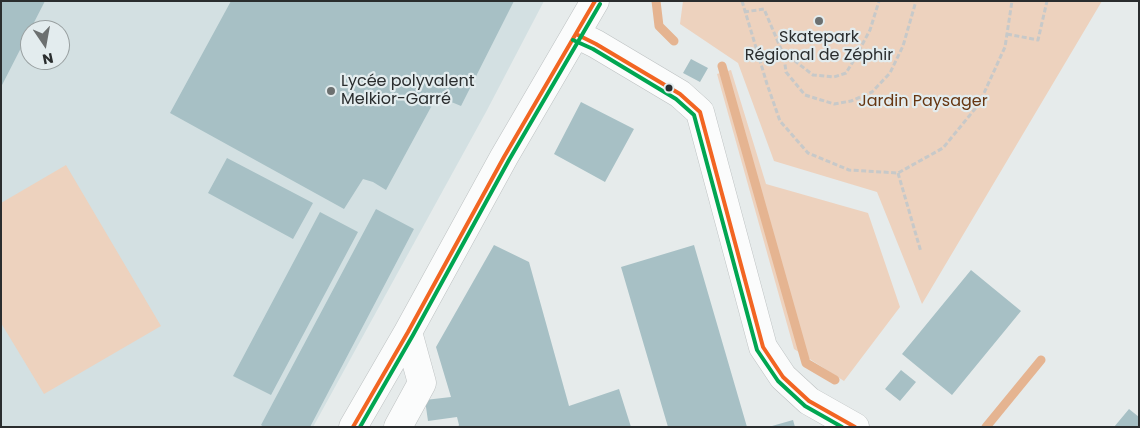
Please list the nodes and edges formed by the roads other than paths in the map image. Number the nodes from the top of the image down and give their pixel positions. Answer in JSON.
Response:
{"nodes":[{"id":1,"x":596,"y":1,"type":"edge"},
{"id":2,"x":576,"y":34,"type":"junction"},
{"id":3,"x":408,"y":332,"type":"junction"},
{"id":4,"x":353,"y":427,"type":"edge"},
{"id":5,"x":398,"y":427,"type":"edge"},
{"id":6,"x":855,"y":427,"type":"edge"}],
"edges":[{"from":1,"to":2,"type":"street"},
{"from":2,"to":3,"type":"street"},
{"from":2,"to":6,"type":"street"},
{"from":3,"to":4,"type":"street"},
{"from":3,"to":5,"type":"street"}]}
